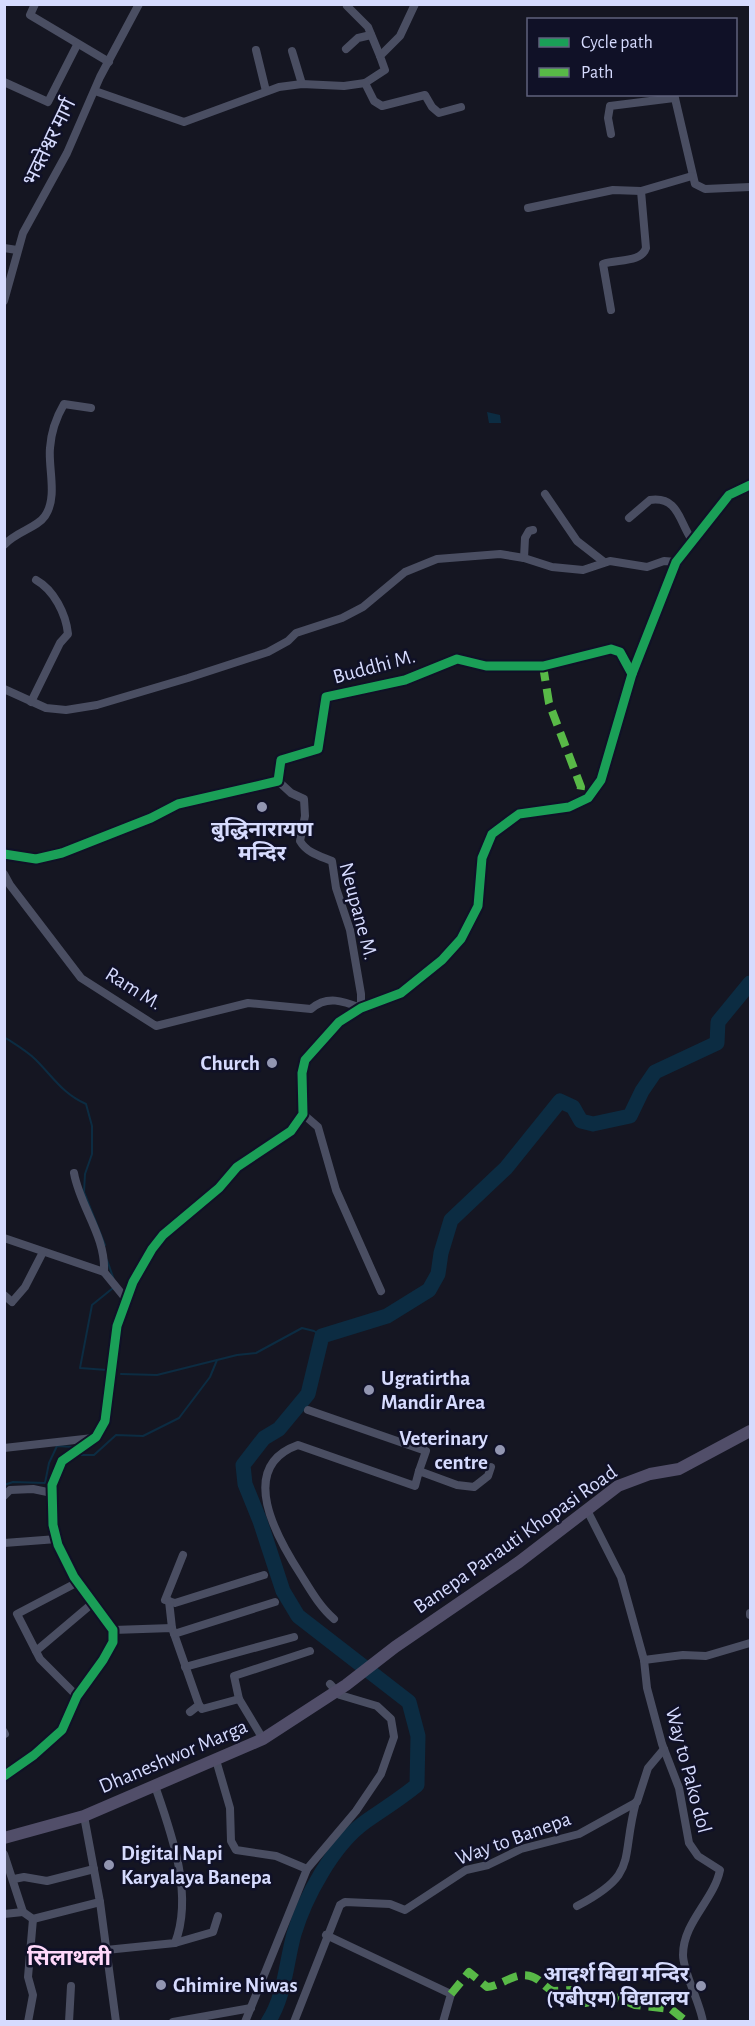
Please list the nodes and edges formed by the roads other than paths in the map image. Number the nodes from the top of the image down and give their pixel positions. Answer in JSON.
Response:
{"nodes":[{"id":1,"x":35,"y":4,"type":"edge"},
{"id":2,"x":139,"y":4,"type":"edge"},
{"id":3,"x":415,"y":4,"type":"edge"},
{"id":4,"x":347,"y":6,"type":"dead end"},
{"id":5,"x":371,"y":35,"type":"junction"},
{"id":6,"x":77,"y":45,"type":"junction"},
{"id":7,"x":346,"y":49,"type":"dead end"},
{"id":8,"x":256,"y":50,"type":"dead end"},
{"id":9,"x":292,"y":51,"type":"dead end"},
{"id":10,"x":380,"y":56,"type":"junction"},
{"id":11,"x":109,"y":62,"type":"junction"},
{"id":12,"x":4,"y":82,"type":"edge"},
{"id":13,"x":365,"y":83,"type":"junction"},
{"id":14,"x":302,"y":84,"type":"junction"},
{"id":15,"x":95,"y":91,"type":"junction"},
{"id":16,"x":266,"y":91,"type":"junction"},
{"id":17,"x":674,"y":96,"type":"edge"},
{"id":18,"x":461,"y":107,"type":"dead end"},
{"id":19,"x":611,"y":134,"type":"dead end"},
{"id":20,"x":692,"y":176,"type":"junction"},
{"id":21,"x":750,"y":187,"type":"edge"},
{"id":22,"x":641,"y":191,"type":"junction"},
{"id":23,"x":528,"y":208,"type":"dead end"},
{"id":24,"x":4,"y":248,"type":"edge"},
{"id":25,"x":18,"y":250,"type":"junction"},
{"id":26,"x":4,"y":301,"type":"edge"},
{"id":27,"x":611,"y":310,"type":"dead end"},
{"id":28,"x":91,"y":408,"type":"dead end"},
{"id":29,"x":750,"y":485,"type":"edge"},
{"id":30,"x":545,"y":494,"type":"dead end"},
{"id":31,"x":629,"y":518,"type":"dead end"},
{"id":32,"x":533,"y":530,"type":"dead end"},
{"id":33,"x":692,"y":540,"type":"junction"},
{"id":34,"x":4,"y":545,"type":"edge"},
{"id":35,"x":524,"y":558,"type":"junction"},
{"id":36,"x":604,"y":562,"type":"junction"},
{"id":37,"x":676,"y":562,"type":"junction"},
{"id":38,"x":36,"y":580,"type":"dead end"},
{"id":39,"x":632,"y":674,"type":"junction"},
{"id":40,"x":4,"y":689,"type":"edge"},
{"id":41,"x":31,"y":702,"type":"junction"},
{"id":42,"x":278,"y":781,"type":"junction"},
{"id":43,"x":4,"y":854,"type":"edge"},
{"id":44,"x":4,"y":874,"type":"edge"},
{"id":45,"x":361,"y":1008,"type":"junction"},
{"id":46,"x":303,"y":1114,"type":"junction"},
{"id":47,"x":74,"y":1173,"type":"dead end"},
{"id":48,"x":4,"y":1238,"type":"edge"},
{"id":49,"x":43,"y":1252,"type":"junction"},
{"id":50,"x":107,"y":1276,"type":"junction"},
{"id":51,"x":381,"y":1291,"type":"dead end"},
{"id":52,"x":4,"y":1295,"type":"edge"},
{"id":53,"x":125,"y":1298,"type":"junction"},
{"id":54,"x":308,"y":1410,"type":"dead end"},
{"id":55,"x":750,"y":1431,"type":"edge"},
{"id":56,"x":96,"y":1437,"type":"junction"},
{"id":57,"x":4,"y":1448,"type":"edge"},
{"id":58,"x":491,"y":1467,"type":"dead end"},
{"id":59,"x":418,"y":1471,"type":"junction"},
{"id":60,"x":52,"y":1493,"type":"junction"},
{"id":61,"x":4,"y":1496,"type":"edge"},
{"id":62,"x":588,"y":1512,"type":"junction"},
{"id":63,"x":57,"y":1539,"type":"junction"},
{"id":64,"x":4,"y":1542,"type":"edge"},
{"id":65,"x":183,"y":1555,"type":"dead end"},
{"id":66,"x":264,"y":1575,"type":"dead end"},
{"id":67,"x":78,"y":1582,"type":"junction"},
{"id":68,"x":169,"y":1601,"type":"junction"},
{"id":69,"x":94,"y":1602,"type":"junction"},
{"id":70,"x":275,"y":1602,"type":"dead end"},
{"id":71,"x":334,"y":1620,"type":"dead end"},
{"id":72,"x":114,"y":1630,"type":"junction"},
{"id":73,"x":173,"y":1631,"type":"junction"},
{"id":74,"x":294,"y":1637,"type":"dead end"},
{"id":75,"x":750,"y":1643,"type":"edge"},
{"id":76,"x":36,"y":1651,"type":"junction"},
{"id":77,"x":310,"y":1651,"type":"dead end"},
{"id":78,"x":644,"y":1660,"type":"junction"},
{"id":79,"x":185,"y":1667,"type":"junction"},
{"id":80,"x":337,"y":1687,"type":"junction"},
{"id":81,"x":77,"y":1696,"type":"junction"},
{"id":82,"x":239,"y":1699,"type":"junction"},
{"id":83,"x":199,"y":1705,"type":"junction"},
{"id":84,"x":190,"y":1712,"type":"dead end"},
{"id":85,"x":263,"y":1739,"type":"junction"},
{"id":86,"x":664,"y":1749,"type":"junction"},
{"id":87,"x":216,"y":1760,"type":"junction"},
{"id":88,"x":5,"y":1774,"type":"edge"},
{"id":89,"x":154,"y":1786,"type":"junction"},
{"id":90,"x":637,"y":1802,"type":"junction"},
{"id":91,"x":84,"y":1815,"type":"junction"},
{"id":92,"x":4,"y":1838,"type":"edge"},
{"id":93,"x":4,"y":1854,"type":"edge"},
{"id":94,"x":94,"y":1869,"type":"junction"},
{"id":95,"x":307,"y":1869,"type":"junction"},
{"id":96,"x":14,"y":1879,"type":"junction"},
{"id":97,"x":100,"y":1902,"type":"junction"},
{"id":98,"x":578,"y":1906,"type":"dead end"},
{"id":99,"x":23,"y":1912,"type":"junction"},
{"id":100,"x":4,"y":1914,"type":"edge"},
{"id":101,"x":218,"y":1916,"type":"dead end"},
{"id":102,"x":33,"y":1919,"type":"junction"},
{"id":103,"x":326,"y":1935,"type":"junction"},
{"id":104,"x":175,"y":1942,"type":"junction"},
{"id":105,"x":106,"y":1950,"type":"junction"},
{"id":106,"x":71,"y":1986,"type":"dead end"},
{"id":107,"x":251,"y":2008,"type":"junction"},
{"id":108,"x":28,"y":2022,"type":"edge"},
{"id":109,"x":69,"y":2022,"type":"edge"},
{"id":110,"x":116,"y":2022,"type":"edge"},
{"id":111,"x":173,"y":2022,"type":"edge"},
{"id":112,"x":245,"y":2022,"type":"edge"},
{"id":113,"x":294,"y":2022,"type":"edge"},
{"id":114,"x":443,"y":2022,"type":"edge"},
{"id":115,"x":703,"y":2022,"type":"edge"}],
"edges":[{"from":1,"to":6,"type":"street"},
{"from":2,"to":11,"type":"street","name":"भक्तेश्वर मार्ग"},
{"from":3,"to":10,"type":"street"},
{"from":4,"to":5,"type":"street"},
{"from":5,"to":7,"type":"street"},
{"from":5,"to":10,"type":"street"},
{"from":6,"to":11,"type":"street"},
{"from":6,"to":12,"type":"street"},
{"from":8,"to":16,"type":"street"},
{"from":9,"to":14,"type":"street"},
{"from":10,"to":13,"type":"street"},
{"from":11,"to":15,"type":"street","name":"भक्तेश्वर मार्ग"},
{"from":13,"to":14,"type":"street"},
{"from":13,"to":18,"type":"street"},
{"from":14,"to":16,"type":"street"},
{"from":15,"to":16,"type":"street"},
{"from":15,"to":25,"type":"street","name":"भक्तेश्वर मार्ग"},
{"from":17,"to":19,"type":"street"},
{"from":17,"to":20,"type":"street"},
{"from":20,"to":21,"type":"street"},
{"from":20,"to":22,"type":"street"},
{"from":22,"to":23,"type":"street"},
{"from":22,"to":27,"type":"street"},
{"from":24,"to":25,"type":"street"},
{"from":25,"to":26,"type":"street","name":"भक्तेश्वर मार्ग"},
{"from":28,"to":34,"type":"street"},
{"from":29,"to":33,"type":"street"},
{"from":30,"to":36,"type":"street"},
{"from":31,"to":33,"type":"street"},
{"from":32,"to":35,"type":"street"},
{"from":33,"to":37,"type":"street"},
{"from":35,"to":36,"type":"street"},
{"from":35,"to":41,"type":"street"},
{"from":36,"to":37,"type":"street"},
{"from":37,"to":39,"type":"street"},
{"from":38,"to":41,"type":"street"},
{"from":39,"to":42,"type":"street","name":"Buddhi M."},
{"from":39,"to":45,"type":"street"},
{"from":40,"to":41,"type":"street"},
{"from":42,"to":43,"type":"street"},
{"from":42,"to":45,"type":"street","name":"Neupane M."},
{"from":44,"to":45,"type":"street","name":"Ram M."},
{"from":45,"to":46,"type":"street"},
{"from":46,"to":51,"type":"street"},
{"from":46,"to":53,"type":"street"},
{"from":47,"to":50,"type":"street"},
{"from":48,"to":49,"type":"street"},
{"from":49,"to":50,"type":"street"},
{"from":49,"to":52,"type":"street"},
{"from":50,"to":53,"type":"street"},
{"from":53,"to":56,"type":"street"},
{"from":54,"to":59,"type":"street"},
{"from":55,"to":62,"type":"main road","name":"Banepa Panauti Khopasi Road"},
{"from":56,"to":57,"type":"street"},
{"from":56,"to":60,"type":"street"},
{"from":58,"to":59,"type":"street"},
{"from":59,"to":71,"type":"street"},
{"from":60,"to":61,"type":"street"},
{"from":60,"to":63,"type":"street"},
{"from":62,"to":78,"type":"street","name":"Way to Pako dol"},
{"from":62,"to":80,"type":"main road","name":"Banepa Panauti Khopasi Road"},
{"from":63,"to":64,"type":"street"},
{"from":63,"to":67,"type":"street"},
{"from":65,"to":68,"type":"street"},
{"from":66,"to":68,"type":"street"},
{"from":67,"to":69,"type":"street"},
{"from":67,"to":76,"type":"street"},
{"from":68,"to":73,"type":"street"},
{"from":69,"to":72,"type":"street"},
{"from":69,"to":76,"type":"street"},
{"from":70,"to":73,"type":"street"},
{"from":72,"to":73,"type":"street"},
{"from":72,"to":81,"type":"street"},
{"from":73,"to":79,"type":"street"},
{"from":74,"to":79,"type":"street"},
{"from":75,"to":78,"type":"street"},
{"from":76,"to":81,"type":"street"},
{"from":77,"to":82,"type":"street"},
{"from":78,"to":86,"type":"street","name":"Way to Pako dol"},
{"from":79,"to":83,"type":"street"},
{"from":80,"to":85,"type":"main road","name":"Dhaneshwor Marga"},
{"from":80,"to":95,"type":"street"},
{"from":81,"to":88,"type":"street"},
{"from":82,"to":83,"type":"street"},
{"from":82,"to":85,"type":"street"},
{"from":83,"to":84,"type":"street"},
{"from":85,"to":87,"type":"main road","name":"Dhaneshwor Marga"},
{"from":86,"to":90,"type":"street"},
{"from":86,"to":115,"type":"street","name":"Way to Pako dol"},
{"from":87,"to":89,"type":"main road","name":"Dhaneshwor Marga"},
{"from":87,"to":95,"type":"street"},
{"from":89,"to":91,"type":"main road","name":"Dhaneshwor Marga"},
{"from":89,"to":104,"type":"street"},
{"from":90,"to":98,"type":"street"},
{"from":90,"to":103,"type":"street","name":"Way to Banepa"},
{"from":91,"to":92,"type":"main road","name":"Dhaneshwor Marga"},
{"from":91,"to":94,"type":"street"},
{"from":93,"to":96,"type":"street"},
{"from":94,"to":96,"type":"street"},
{"from":94,"to":97,"type":"street"},
{"from":95,"to":107,"type":"street"},
{"from":96,"to":99,"type":"street"},
{"from":97,"to":102,"type":"street"},
{"from":97,"to":105,"type":"street"},
{"from":99,"to":100,"type":"street"},
{"from":99,"to":102,"type":"street"},
{"from":101,"to":104,"type":"street"},
{"from":102,"to":108,"type":"street"},
{"from":103,"to":113,"type":"street"},
{"from":103,"to":114,"type":"street"},
{"from":104,"to":105,"type":"street"},
{"from":105,"to":110,"type":"street"},
{"from":106,"to":109,"type":"street"},
{"from":107,"to":111,"type":"street"},
{"from":107,"to":112,"type":"street"}]}
